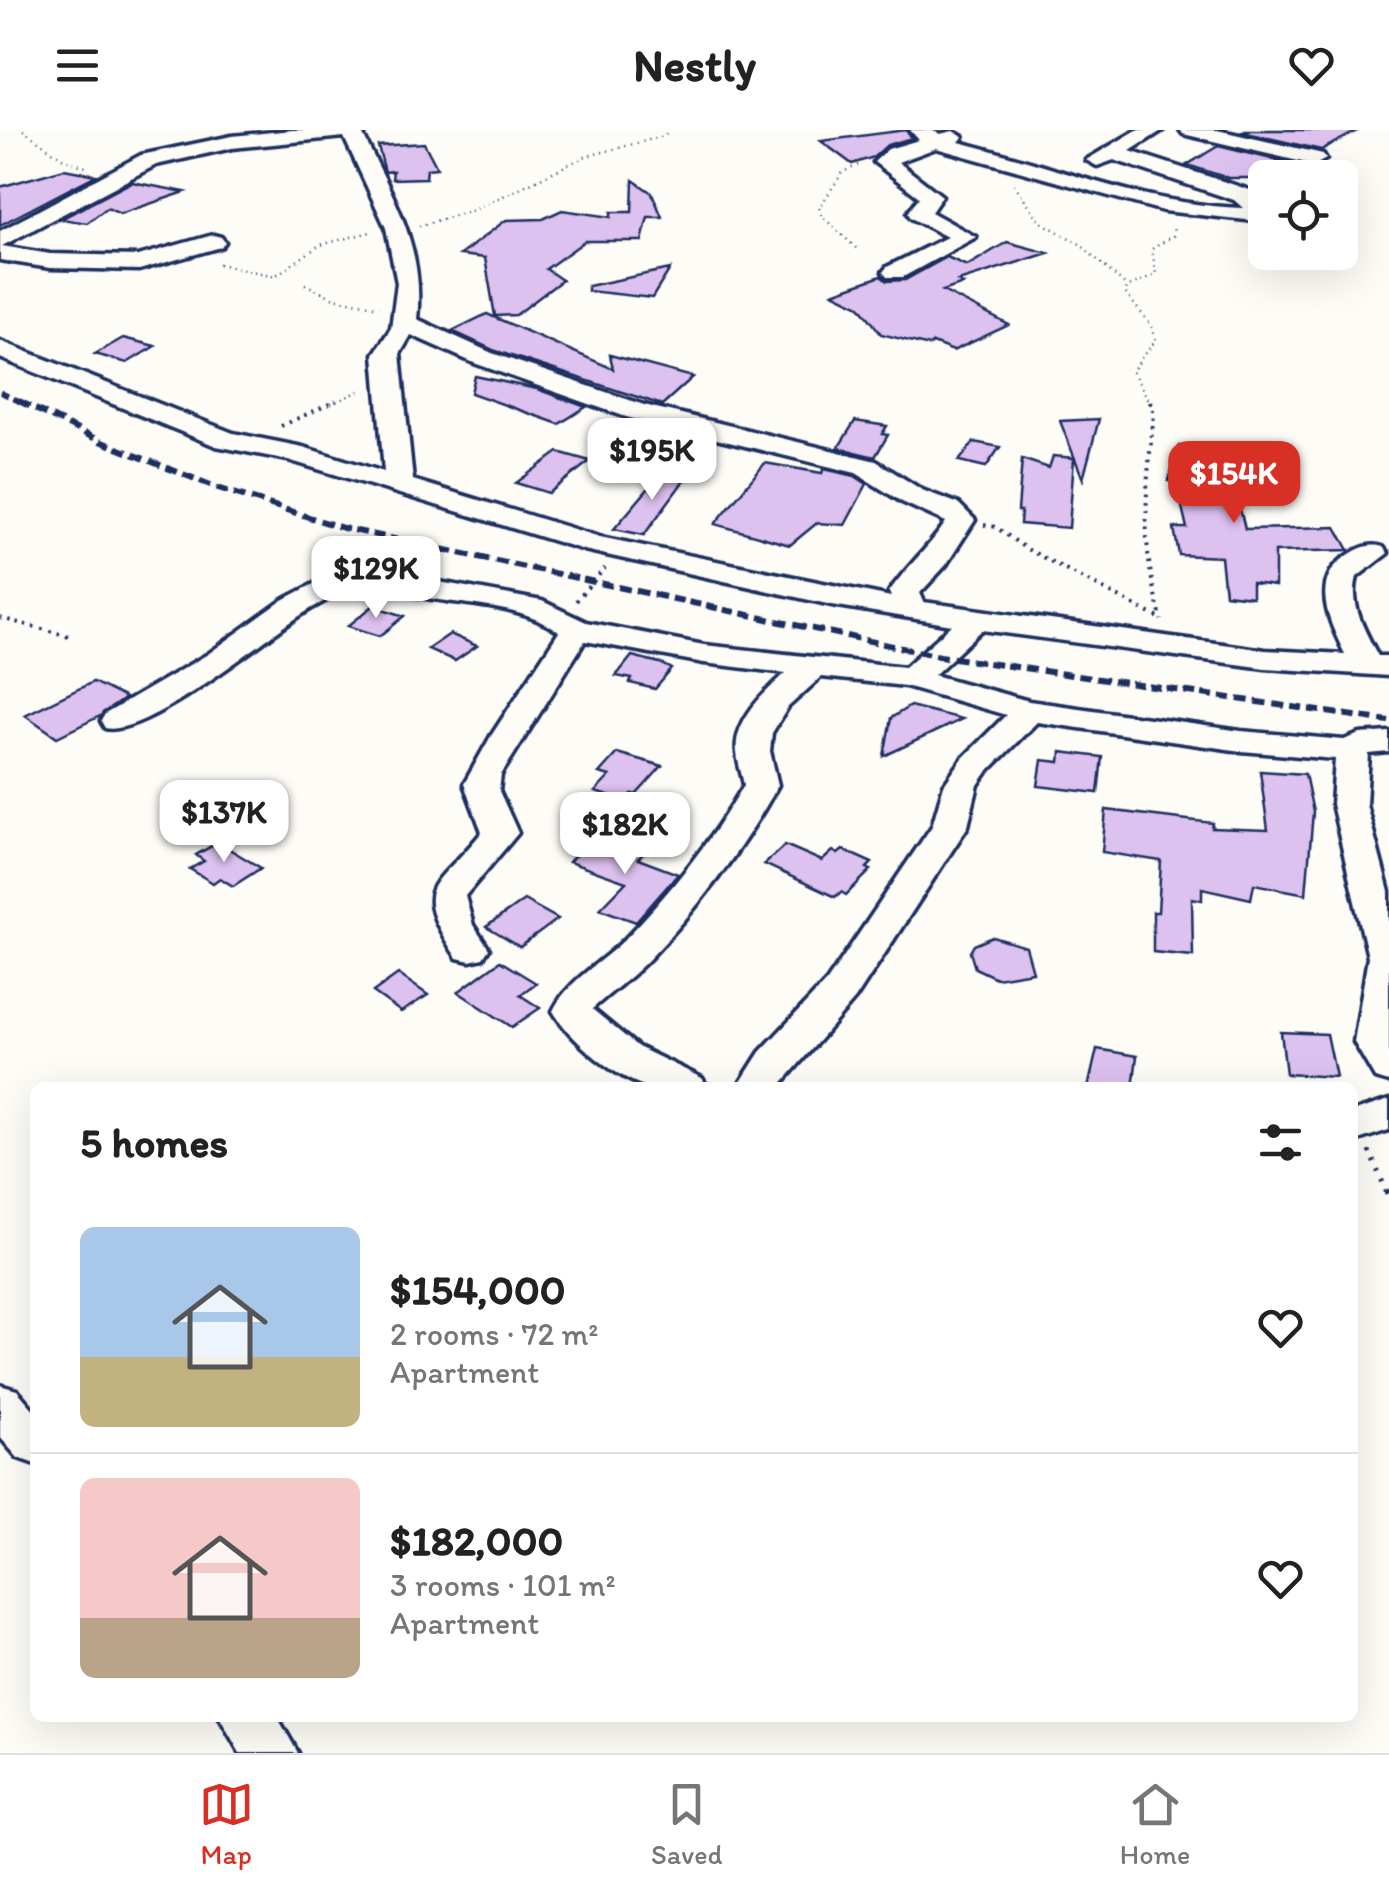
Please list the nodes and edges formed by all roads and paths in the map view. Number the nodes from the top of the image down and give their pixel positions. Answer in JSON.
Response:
{"nodes":[{"id":1,"x":23,"y":130,"type":"edge"},
{"id":2,"x":354,"y":130,"type":"edge"},
{"id":3,"x":669,"y":130,"type":"edge"},
{"id":4,"x":974,"y":130,"type":"edge"},
{"id":5,"x":1153,"y":130,"type":"edge"},
{"id":6,"x":1190,"y":130,"type":"edge"},
{"id":7,"x":323,"y":131,"type":"edge"},
{"id":8,"x":927,"y":136,"type":"edge"},
{"id":9,"x":1112,"y":152,"type":"junction"},
{"id":10,"x":888,"y":157,"type":"junction"},
{"id":11,"x":1003,"y":158,"type":"junction"},
{"id":12,"x":1315,"y":159,"type":"dead end"},
{"id":13,"x":1041,"y":170,"type":"junction"},
{"id":14,"x":123,"y":172,"type":"junction"},
{"id":15,"x":1248,"y":200,"type":"edge"},
{"id":16,"x":1170,"y":208,"type":"junction"},
{"id":17,"x":1248,"y":214,"type":"edge"},
{"id":18,"x":396,"y":227,"type":"junction"},
{"id":19,"x":0,"y":240,"type":"edge"},
{"id":20,"x":203,"y":246,"type":"joint"},
{"id":21,"x":856,"y":248,"type":"dead end"},
{"id":22,"x":0,"y":253,"type":"edge"},
{"id":23,"x":895,"y":272,"type":"dead end"},
{"id":24,"x":305,"y":284,"type":"dead end"},
{"id":25,"x":1127,"y":287,"type":"junction"},
{"id":26,"x":406,"y":317,"type":"junction"},
{"id":27,"x":0,"y":349,"type":"edge"},
{"id":28,"x":387,"y":378,"type":"junction"},
{"id":29,"x":252,"y":444,"type":"junction"},
{"id":30,"x":399,"y":485,"type":"junction"},
{"id":31,"x":961,"y":520,"type":"junction"},
{"id":32,"x":600,"y":545,"type":"junction"},
{"id":33,"x":1373,"y":553,"type":"dead end"},
{"id":34,"x":913,"y":610,"type":"junction"},
{"id":35,"x":0,"y":618,"type":"edge"},
{"id":36,"x":1162,"y":619,"type":"junction"},
{"id":37,"x":975,"y":620,"type":"junction"},
{"id":38,"x":568,"y":624,"type":"junction"},
{"id":39,"x":69,"y":636,"type":"dead end"},
{"id":40,"x":1174,"y":648,"type":"junction"},
{"id":41,"x":816,"y":665,"type":"junction"},
{"id":42,"x":1378,"y":666,"type":"edge"},
{"id":43,"x":911,"y":677,"type":"junction"},
{"id":44,"x":1029,"y":711,"type":"junction"},
{"id":45,"x":116,"y":721,"type":"dead end"},
{"id":46,"x":1389,"y":742,"type":"edge"},
{"id":47,"x":1352,"y":752,"type":"junction"},
{"id":48,"x":470,"y":949,"type":"dead end"},
{"id":49,"x":1389,"y":1068,"type":"edge"},
{"id":50,"x":676,"y":1082,"type":"edge"},
{"id":51,"x":761,"y":1082,"type":"edge"},
{"id":52,"x":1369,"y":1122,"type":"edge"},
{"id":53,"x":1389,"y":1197,"type":"edge"},
{"id":54,"x":0,"y":1404,"type":"edge"},
{"id":55,"x":30,"y":1438,"type":"edge"},
{"id":56,"x":250,"y":1722,"type":"edge"},
{"id":57,"x":271,"y":1753,"type":"edge"}],
"edges":[{"from":1,"to":14,"type":"path"},
{"from":2,"to":7,"type":"street"},
{"from":2,"to":18,"type":"street"},
{"from":3,"to":18,"type":"path"},
{"from":4,"to":8,"type":"street"},
{"from":5,"to":9,"type":"street"},
{"from":6,"to":12,"type":"street"},
{"from":7,"to":14,"type":"street"},
{"from":8,"to":10,"type":"street"},
{"from":8,"to":11,"type":"street"},
{"from":9,"to":13,"type":"street"},
{"from":9,"to":15,"type":"street"},
{"from":10,"to":21,"type":"path"},
{"from":10,"to":23,"type":"street"},
{"from":11,"to":13,"type":"street"},
{"from":11,"to":25,"type":"path"},
{"from":13,"to":16,"type":"street"},
{"from":14,"to":19,"type":"street"},
{"from":16,"to":17,"type":"street"},
{"from":16,"to":25,"type":"path"},
{"from":18,"to":20,"type":"path"},
{"from":18,"to":26,"type":"street"},
{"from":20,"to":22,"type":"street"},
{"from":24,"to":26,"type":"path"},
{"from":25,"to":36,"type":"path"},
{"from":26,"to":28,"type":"street"},
{"from":26,"to":31,"type":"street"},
{"from":27,"to":29,"type":"street"},
{"from":28,"to":29,"type":"path"},
{"from":28,"to":30,"type":"street"},
{"from":29,"to":30,"type":"street"},
{"from":30,"to":32,"type":"street"},
{"from":31,"to":34,"type":"street"},
{"from":31,"to":36,"type":"path"},
{"from":32,"to":34,"type":"street"},
{"from":32,"to":38,"type":"path"},
{"from":33,"to":42,"type":"street"},
{"from":34,"to":37,"type":"street"},
{"from":35,"to":39,"type":"path"},
{"from":36,"to":40,"type":"path"},
{"from":37,"to":40,"type":"street"},
{"from":37,"to":43,"type":"street"},
{"from":38,"to":41,"type":"street"},
{"from":38,"to":45,"type":"street"},
{"from":38,"to":48,"type":"street"},
{"from":40,"to":42,"type":"street"},
{"from":41,"to":43,"type":"street"},
{"from":41,"to":50,"type":"street"},
{"from":43,"to":44,"type":"street"},
{"from":44,"to":47,"type":"street"},
{"from":44,"to":51,"type":"street"},
{"from":46,"to":47,"type":"street"},
{"from":47,"to":49,"type":"street"},
{"from":52,"to":53,"type":"path"},
{"from":54,"to":55,"type":"street"},
{"from":56,"to":57,"type":"street"}]}
